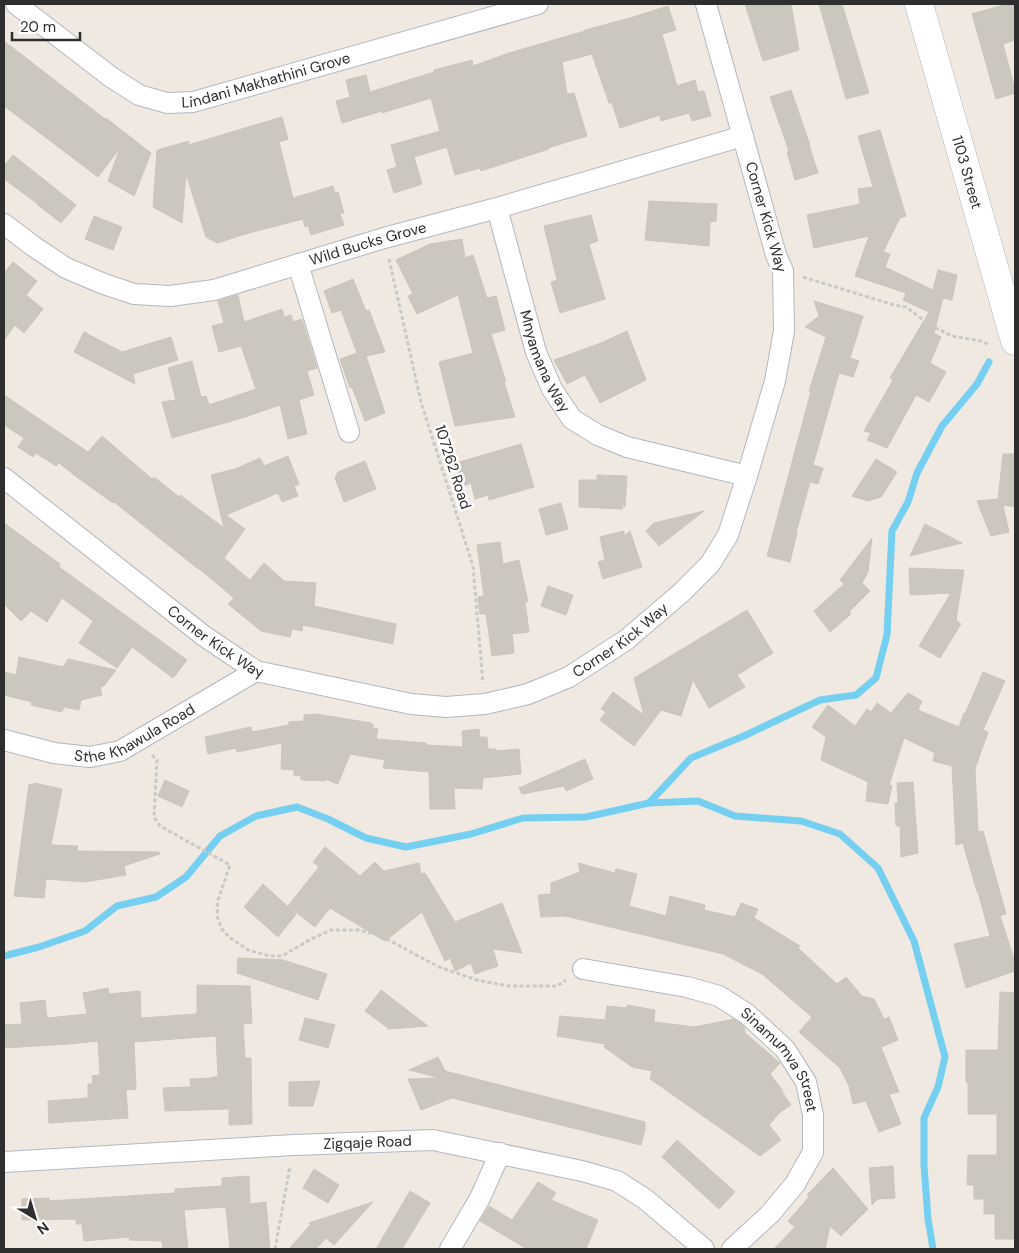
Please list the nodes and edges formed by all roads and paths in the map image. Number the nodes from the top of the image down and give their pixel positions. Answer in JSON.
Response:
{"nodes":[{"id":1,"x":16,"y":4,"type":"edge"},
{"id":2,"x":538,"y":4,"type":"edge"},
{"id":3,"x":706,"y":4,"type":"edge"},
{"id":4,"x":919,"y":4,"type":"edge"},
{"id":5,"x":743,"y":136,"type":"junction"},
{"id":6,"x":497,"y":208,"type":"junction"},
{"id":7,"x":4,"y":224,"type":"edge"},
{"id":8,"x":384,"y":238,"type":"junction"},
{"id":9,"x":298,"y":264,"type":"junction"},
{"id":10,"x":783,"y":271,"type":"junction"},
{"id":11,"x":1004,"y":344,"type":"edge"},
{"id":12,"x":349,"y":432,"type":"dead end"},
{"id":13,"x":748,"y":476,"type":"junction"},
{"id":14,"x":4,"y":478,"type":"edge"},
{"id":15,"x":256,"y":671,"type":"junction"},
{"id":16,"x":485,"y":704,"type":"junction"},
{"id":17,"x":4,"y":740,"type":"edge"},
{"id":18,"x":138,"y":741,"type":"junction"},
{"id":19,"x":583,"y":969,"type":"joint"},
{"id":20,"x":294,"y":1145,"type":"junction"},
{"id":21,"x":500,"y":1153,"type":"junction"},
{"id":22,"x":4,"y":1162,"type":"edge"},
{"id":23,"x":274,"y":1249,"type":"edge"},
{"id":24,"x":450,"y":1249,"type":"edge"},
{"id":25,"x":704,"y":1249,"type":"edge"},
{"id":26,"x":732,"y":1249,"type":"edge"}],
"edges":[{"from":1,"to":2,"type":"street","name":"Lindani Makhathini Grove"},
{"from":3,"to":5,"type":"street","name":"Corner Kick Way"},
{"from":4,"to":11,"type":"street","name":"1103 Street"},
{"from":5,"to":6,"type":"street","name":"Wild Bucks Grove"},
{"from":5,"to":10,"type":"street","name":"Corner Kick Way"},
{"from":6,"to":8,"type":"street","name":"Wild Bucks Grove"},
{"from":6,"to":13,"type":"street","name":"Mnyamana Way"},
{"from":7,"to":9,"type":"street","name":"Wild Bucks Grove"},
{"from":8,"to":9,"type":"street","name":"Wild Bucks Grove"},
{"from":8,"to":16,"type":"path","name":"107262 Road"},
{"from":9,"to":12,"type":"street"},
{"from":10,"to":11,"type":"path"},
{"from":10,"to":13,"type":"street","name":"Corner Kick Way"},
{"from":13,"to":16,"type":"street","name":"Corner Kick Way"},
{"from":14,"to":15,"type":"street","name":"Corner Kick Way"},
{"from":15,"to":16,"type":"street","name":"Corner Kick Way"},
{"from":15,"to":18,"type":"street","name":"Sthe Khawula Road"},
{"from":17,"to":18,"type":"street","name":"Sthe Khawula Road"},
{"from":18,"to":19,"type":"path"},
{"from":19,"to":26,"type":"street","name":"Sinamumva Street"},
{"from":20,"to":21,"type":"street","name":"Zigqaje Road"},
{"from":20,"to":22,"type":"street","name":"Zigqaje Road"},
{"from":20,"to":23,"type":"path"},
{"from":21,"to":24,"type":"street"},
{"from":21,"to":25,"type":"street","name":"Zigqaje Road"}]}
